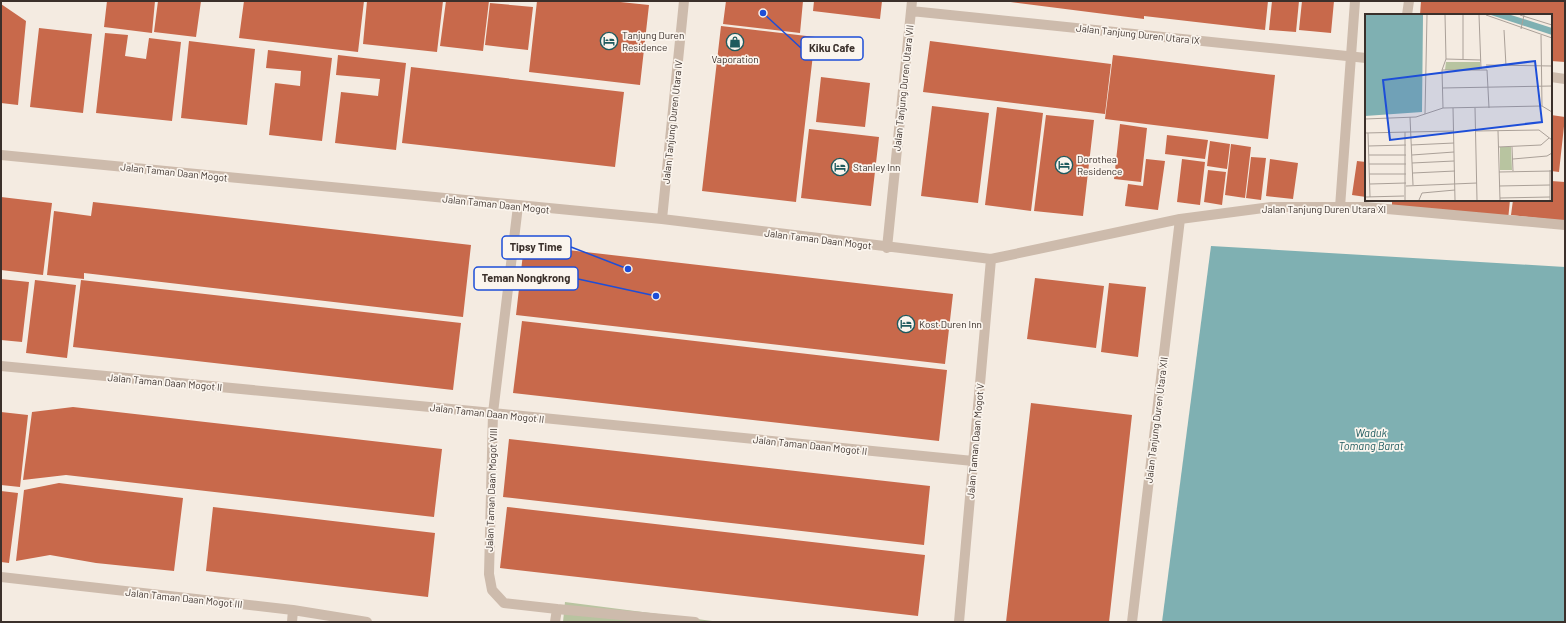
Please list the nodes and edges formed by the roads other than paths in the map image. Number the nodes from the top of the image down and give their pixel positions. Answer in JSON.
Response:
{"nodes":[{"id":1,"x":684,"y":1,"type":"edge"},
{"id":2,"x":1354,"y":1,"type":"edge"},
{"id":3,"x":1409,"y":1,"type":"edge"},
{"id":4,"x":911,"y":6,"type":"edge"},
{"id":5,"x":1407,"y":14,"type":"edge"},
{"id":6,"x":1351,"y":56,"type":"junction"},
{"id":7,"x":1365,"y":58,"type":"edge"},
{"id":8,"x":1552,"y":77,"type":"edge"},
{"id":9,"x":1565,"y":79,"type":"edge"},
{"id":10,"x":1,"y":155,"type":"edge"},
{"id":11,"x":518,"y":206,"type":"junction"},
{"id":12,"x":1340,"y":207,"type":"junction"},
{"id":13,"x":1180,"y":219,"type":"junction"},
{"id":14,"x":662,"y":220,"type":"junction"},
{"id":15,"x":1565,"y":225,"type":"edge"},
{"id":16,"x":887,"y":248,"type":"junction"},
{"id":17,"x":991,"y":259,"type":"junction"},
{"id":18,"x":1,"y":366,"type":"edge"},
{"id":19,"x":493,"y":413,"type":"junction"},
{"id":20,"x":973,"y":461,"type":"junction"},
{"id":21,"x":1,"y":577,"type":"edge"},
{"id":22,"x":292,"y":610,"type":"junction"},
{"id":23,"x":557,"y":610,"type":"junction"},
{"id":24,"x":292,"y":622,"type":"edge"},
{"id":25,"x":367,"y":622,"type":"edge"},
{"id":26,"x":555,"y":622,"type":"edge"},
{"id":27,"x":695,"y":622,"type":"edge"},
{"id":28,"x":959,"y":622,"type":"edge"},
{"id":29,"x":1132,"y":622,"type":"edge"}],
"edges":[{"from":1,"to":14,"type":"street","name":"Jalan Tanjung Duren Utara IV"},
{"from":2,"to":6,"type":"street"},
{"from":3,"to":5,"type":"street"},
{"from":4,"to":6,"type":"street","name":"Jalan Tanjung Duren Utara IX"},
{"from":4,"to":16,"type":"street","name":"Jalan Tanjung Duren Utara VII"},
{"from":6,"to":7,"type":"street","name":"Jalan Tanjung Duren Utara IX"},
{"from":6,"to":12,"type":"street"},
{"from":8,"to":9,"type":"street"},
{"from":10,"to":11,"type":"street","name":"Jalan Taman Daan Mogot"},
{"from":11,"to":14,"type":"street","name":"Jalan Taman Daan Mogot"},
{"from":11,"to":19,"type":"street","name":"Jalan Taman Daan Mogot VIII"},
{"from":12,"to":13,"type":"street","name":"Jalan Tanjung Duren Utara XI"},
{"from":12,"to":15,"type":"street","name":"Jalan Tanjung Duren Utara XI"},
{"from":13,"to":17,"type":"street","name":"Jalan Tanjung Duren Utara XI"},
{"from":13,"to":29,"type":"street","name":"Jalan Tanjung Duren Utara XII"},
{"from":14,"to":16,"type":"street","name":"Jalan Taman Daan Mogot"},
{"from":16,"to":17,"type":"street","name":"Jalan Taman Daan Mogot"},
{"from":17,"to":20,"type":"street","name":"Jalan Taman Daan Mogot V"},
{"from":18,"to":19,"type":"street","name":"Jalan Taman Daan Mogot II"},
{"from":19,"to":20,"type":"street","name":"Jalan Taman Daan Mogot II"},
{"from":19,"to":23,"type":"street","name":"Jalan Taman Daan Mogot VIII"},
{"from":20,"to":28,"type":"street","name":"Jalan Taman Daan Mogot V"},
{"from":21,"to":22,"type":"street","name":"Jalan Taman Daan Mogot III"},
{"from":22,"to":24,"type":"street"},
{"from":22,"to":25,"type":"street","name":"Jalan Taman Daan Mogot III"},
{"from":23,"to":26,"type":"street"},
{"from":23,"to":27,"type":"street"}]}
